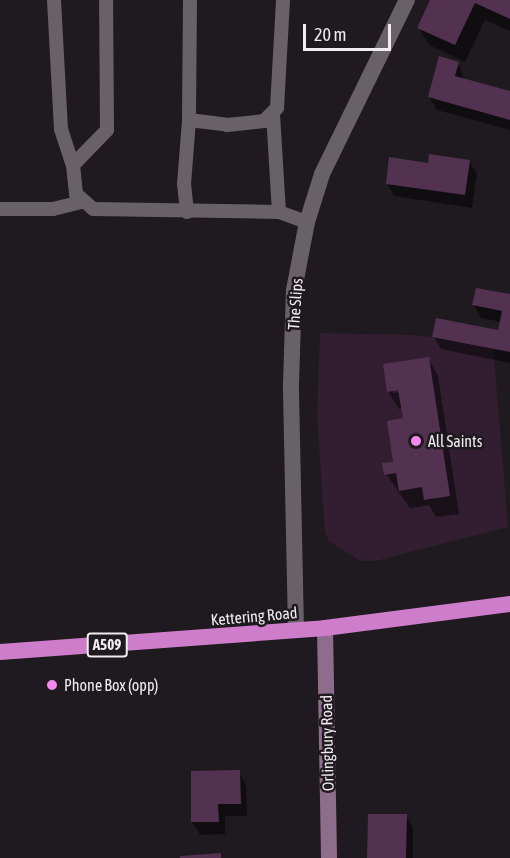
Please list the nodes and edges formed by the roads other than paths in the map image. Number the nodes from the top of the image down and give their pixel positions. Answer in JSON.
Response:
{"nodes":[{"id":1,"x":54,"y":0,"type":"edge"},
{"id":2,"x":106,"y":0,"type":"edge"},
{"id":3,"x":190,"y":0,"type":"edge"},
{"id":4,"x":283,"y":0,"type":"edge"},
{"id":5,"x":407,"y":0,"type":"edge"},
{"id":6,"x":273,"y":114,"type":"junction"},
{"id":7,"x":189,"y":120,"type":"junction"},
{"id":8,"x":72,"y":165,"type":"junction"},
{"id":9,"x":81,"y":202,"type":"junction"},
{"id":10,"x":0,"y":209,"type":"edge"},
{"id":11,"x":186,"y":212,"type":"junction"},
{"id":12,"x":279,"y":212,"type":"junction"},
{"id":13,"x":307,"y":222,"type":"junction"},
{"id":14,"x":510,"y":604,"type":"edge"},
{"id":15,"x":325,"y":628,"type":"junction"},
{"id":16,"x":296,"y":630,"type":"junction"},
{"id":17,"x":0,"y":652,"type":"edge"},
{"id":18,"x":329,"y":858,"type":"edge"}],
"edges":[{"from":1,"to":8,"type":"lane"},
{"from":2,"to":8,"type":"lane"},
{"from":3,"to":7,"type":"lane"},
{"from":4,"to":6,"type":"lane"},
{"from":5,"to":13,"type":"street","name":"The Slips"},
{"from":6,"to":7,"type":"lane"},
{"from":6,"to":12,"type":"lane"},
{"from":7,"to":11,"type":"lane"},
{"from":8,"to":9,"type":"lane"},
{"from":9,"to":10,"type":"lane"},
{"from":9,"to":11,"type":"lane"},
{"from":11,"to":12,"type":"lane"},
{"from":12,"to":13,"type":"lane"},
{"from":13,"to":16,"type":"street","name":"The Slips"},
{"from":14,"to":15,"type":"highway","name":"Kettering Road","number":"A509"},
{"from":15,"to":16,"type":"highway","name":"Kettering Road","number":"A509"},
{"from":15,"to":18,"type":"main road","name":"Orlingbury Road"},
{"from":16,"to":17,"type":"highway","name":"Kettering Road","number":"A509"}]}
